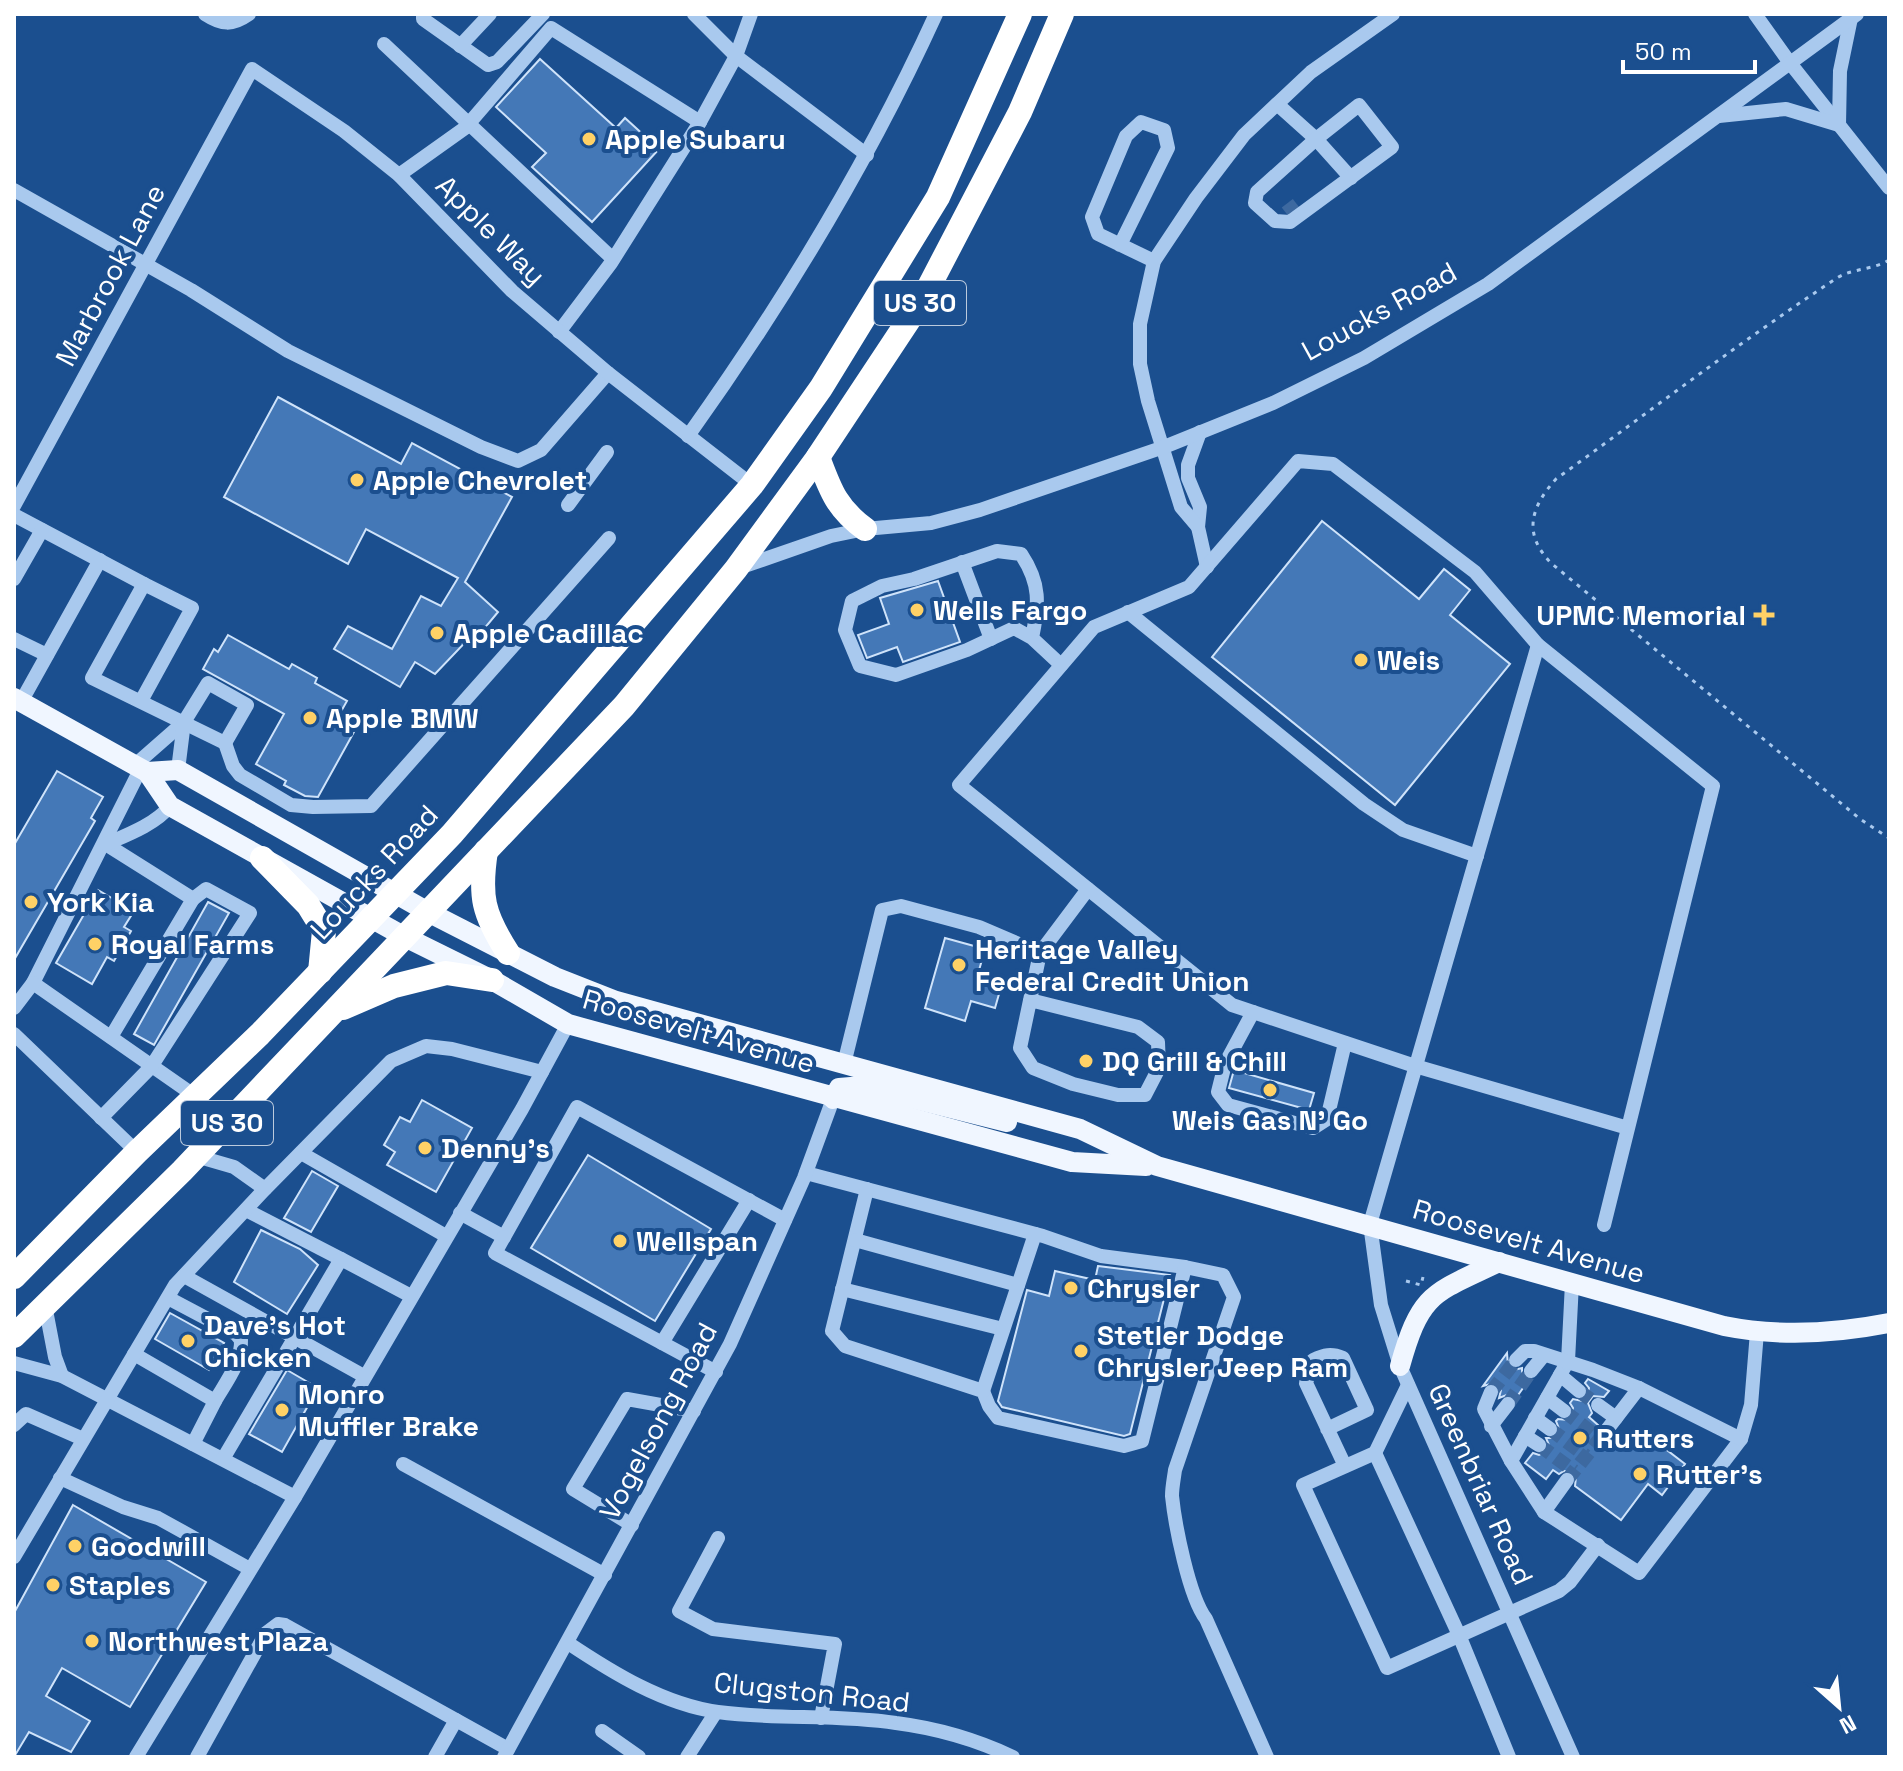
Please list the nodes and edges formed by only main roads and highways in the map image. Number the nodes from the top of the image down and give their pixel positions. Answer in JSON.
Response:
{"nodes":[{"id":1,"x":1020,"y":14,"type":"edge"},
{"id":2,"x":1062,"y":14,"type":"edge"},
{"id":3,"x":818,"y":457,"type":"junction"},
{"id":4,"x":752,"y":485,"type":"joint"},
{"id":5,"x":865,"y":529,"type":"road end"},
{"id":6,"x":17,"y":700,"type":"edge"},
{"id":7,"x":141,"y":769,"type":"junction"},
{"id":8,"x":486,"y":851,"type":"junction"},
{"id":9,"x":262,"y":858,"type":"junction"},
{"id":10,"x":396,"y":894,"type":"junction"},
{"id":11,"x":428,"y":912,"type":"junction"},
{"id":12,"x":373,"y":918,"type":"junction"},
{"id":13,"x":405,"y":937,"type":"junction"},
{"id":14,"x":508,"y":953,"type":"junction"},
{"id":15,"x":320,"y":972,"type":"junction"},
{"id":16,"x":492,"y":980,"type":"junction"},
{"id":17,"x":333,"y":1012,"type":"junction"},
{"id":18,"x":833,"y":1099,"type":"junction"},
{"id":19,"x":1047,"y":1119,"type":"junction"},
{"id":20,"x":1157,"y":1166,"type":"junction"},
{"id":21,"x":1499,"y":1262,"type":"junction"},
{"id":22,"x":14,"y":1277,"type":"edge"},
{"id":23,"x":1889,"y":1323,"type":"edge"},
{"id":24,"x":14,"y":1336,"type":"edge"},
{"id":25,"x":1404,"y":1376,"type":"road end"}],
"edges":[{"from":1,"to":4,"type":"highway","name":"US 30","number":"US 30"},
{"from":2,"to":3,"type":"highway","name":"US 30","number":"US 30"},
{"from":3,"to":5,"type":"highway"},
{"from":3,"to":8,"type":"highway","name":"US 30","number":"US 30"},
{"from":4,"to":10,"type":"highway","name":"Loucks Road","number":"US 30"},
{"from":6,"to":7,"type":"main road","name":"Roosevelt Avenue"},
{"from":7,"to":9,"type":"main road","name":"Roosevelt Avenue"},
{"from":7,"to":10,"type":"main road","name":"Roosevelt Avenue"},
{"from":8,"to":11,"type":"highway","number":"US 30"},
{"from":8,"to":14,"type":"highway"},
{"from":9,"to":12,"type":"main road","name":"Roosevelt Avenue"},
{"from":9,"to":15,"type":"highway"},
{"from":10,"to":11,"type":"main road","name":"Roosevelt Avenue"},
{"from":10,"to":12,"type":"highway","name":"Loucks Road","number":"US 30"},
{"from":11,"to":13,"type":"highway","number":"US 30"},
{"from":11,"to":14,"type":"main road","name":"Roosevelt Avenue"},
{"from":12,"to":13,"type":"main road","name":"Roosevelt Avenue"},
{"from":12,"to":15,"type":"highway","name":"Loucks Road","number":"US 30"},
{"from":13,"to":16,"type":"main road","name":"Roosevelt Avenue"},
{"from":13,"to":17,"type":"highway","number":"US 30"},
{"from":14,"to":19,"type":"main road","name":"Roosevelt Avenue"},
{"from":15,"to":22,"type":"highway","name":"Loucks Road","number":"US 30"},
{"from":16,"to":17,"type":"highway"},
{"from":16,"to":18,"type":"main road","name":"Roosevelt Avenue"},
{"from":17,"to":24,"type":"highway","number":"US 30"},
{"from":18,"to":19,"type":"main road"},
{"from":18,"to":20,"type":"main road","name":"Roosevelt Avenue"},
{"from":19,"to":20,"type":"main road","name":"Roosevelt Avenue"},
{"from":20,"to":21,"type":"main road","name":"Roosevelt Avenue"},
{"from":21,"to":23,"type":"main road","name":"Roosevelt Avenue"},
{"from":21,"to":25,"type":"main road"}]}
